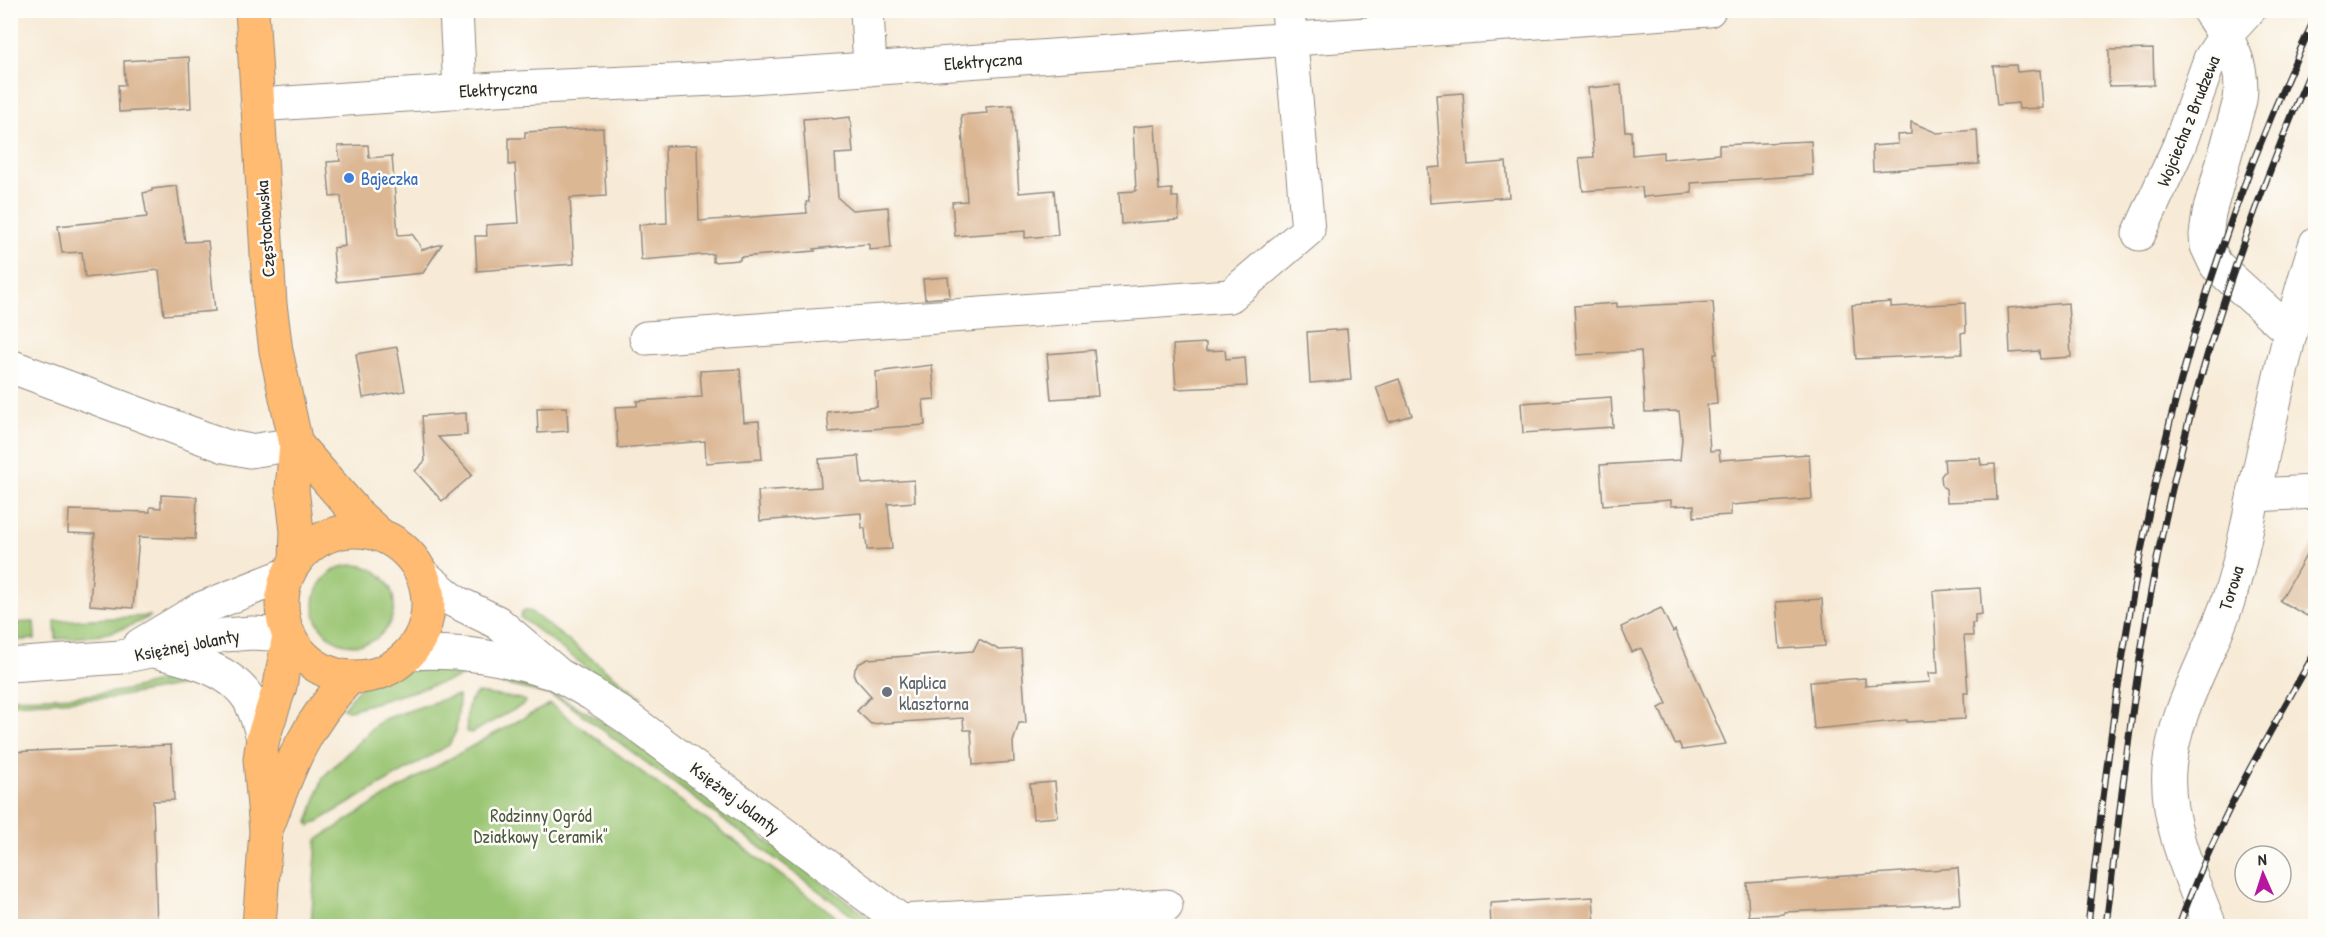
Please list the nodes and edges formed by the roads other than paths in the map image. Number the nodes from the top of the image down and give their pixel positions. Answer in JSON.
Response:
{"nodes":[{"id":1,"x":252,"y":10,"type":"edge"},
{"id":2,"x":456,"y":10,"type":"edge"},
{"id":3,"x":867,"y":10,"type":"edge"},
{"id":4,"x":1709,"y":10,"type":"edge"},
{"id":5,"x":2249,"y":10,"type":"edge"},
{"id":6,"x":2217,"y":23,"type":"edge"},
{"id":7,"x":1289,"y":26,"type":"edge"},
{"id":8,"x":870,"y":69,"type":"junction"},
{"id":9,"x":460,"y":91,"type":"junction"},
{"id":10,"x":257,"y":105,"type":"junction"},
{"id":11,"x":2139,"y":234,"type":"dead end"},
{"id":12,"x":2316,"y":243,"type":"edge"},
{"id":13,"x":2290,"y":332,"type":"junction"},
{"id":14,"x":645,"y":338,"type":"dead end"},
{"id":15,"x":10,"y":366,"type":"edge"},
{"id":16,"x":296,"y":444,"type":"junction"},
{"id":17,"x":2316,"y":492,"type":"edge"},
{"id":18,"x":2254,"y":495,"type":"junction"},
{"id":19,"x":379,"y":534,"type":"junction"},
{"id":20,"x":292,"y":568,"type":"junction"},
{"id":21,"x":423,"y":575,"type":"junction"},
{"id":22,"x":289,"y":635,"type":"junction"},
{"id":23,"x":157,"y":651,"type":"junction"},
{"id":24,"x":410,"y":653,"type":"junction"},
{"id":25,"x":121,"y":657,"type":"junction"},
{"id":26,"x":10,"y":665,"type":"edge"},
{"id":27,"x":559,"y":675,"type":"junction"},
{"id":28,"x":350,"y":677,"type":"junction"},
{"id":29,"x":263,"y":738,"type":"junction"},
{"id":30,"x":266,"y":831,"type":"junction"},
{"id":31,"x":1166,"y":906,"type":"dead end"},
{"id":32,"x":905,"y":924,"type":"edge"},
{"id":33,"x":259,"y":927,"type":"edge"},
{"id":34,"x":2210,"y":927,"type":"edge"}],
"edges":[{"from":1,"to":10,"type":"main road","name":"Częstochowska"},
{"from":2,"to":9,"type":"street"},
{"from":3,"to":8,"type":"street"},
{"from":4,"to":7,"type":"street","name":"Elektryczna"},
{"from":5,"to":6,"type":"street","name":"Wojciecha z Brudzewa"},
{"from":6,"to":11,"type":"street","name":"Wojciecha z Brudzewa"},
{"from":6,"to":13,"type":"street"},
{"from":7,"to":8,"type":"street","name":"Elektryczna"},
{"from":7,"to":14,"type":"street"},
{"from":8,"to":9,"type":"street","name":"Elektryczna"},
{"from":9,"to":10,"type":"street","name":"Elektryczna"},
{"from":10,"to":16,"type":"main road","name":"Częstochowska"},
{"from":12,"to":13,"type":"street","name":"Torowa"},
{"from":13,"to":18,"type":"street","name":"Torowa"},
{"from":15,"to":16,"type":"street"},
{"from":16,"to":19,"type":"main road","name":"Częstochowska"},
{"from":16,"to":20,"type":"main road","name":"Częstochowska"},
{"from":17,"to":18,"type":"street"},
{"from":18,"to":34,"type":"street","name":"Torowa"},
{"from":19,"to":20,"type":"main road"},
{"from":19,"to":21,"type":"main road"},
{"from":20,"to":22,"type":"main road"},
{"from":20,"to":25,"type":"street","name":"Księżnej Jolanty"},
{"from":21,"to":24,"type":"main road"},
{"from":21,"to":27,"type":"street","name":"Księżnej Jolanty"},
{"from":22,"to":23,"type":"street","name":"Księżnej Jolanty"},
{"from":22,"to":28,"type":"main road"},
{"from":22,"to":29,"type":"main road"},
{"from":23,"to":25,"type":"street","name":"Księżnej Jolanty"},
{"from":23,"to":29,"type":"street"},
{"from":24,"to":27,"type":"street","name":"Księżnej Jolanty"},
{"from":24,"to":28,"type":"main road"},
{"from":25,"to":26,"type":"street","name":"Księżnej Jolanty"},
{"from":27,"to":32,"type":"street","name":"Księżnej Jolanty"},
{"from":28,"to":30,"type":"main road"},
{"from":29,"to":30,"type":"main road"},
{"from":30,"to":33,"type":"main road"},
{"from":31,"to":32,"type":"street"}]}
